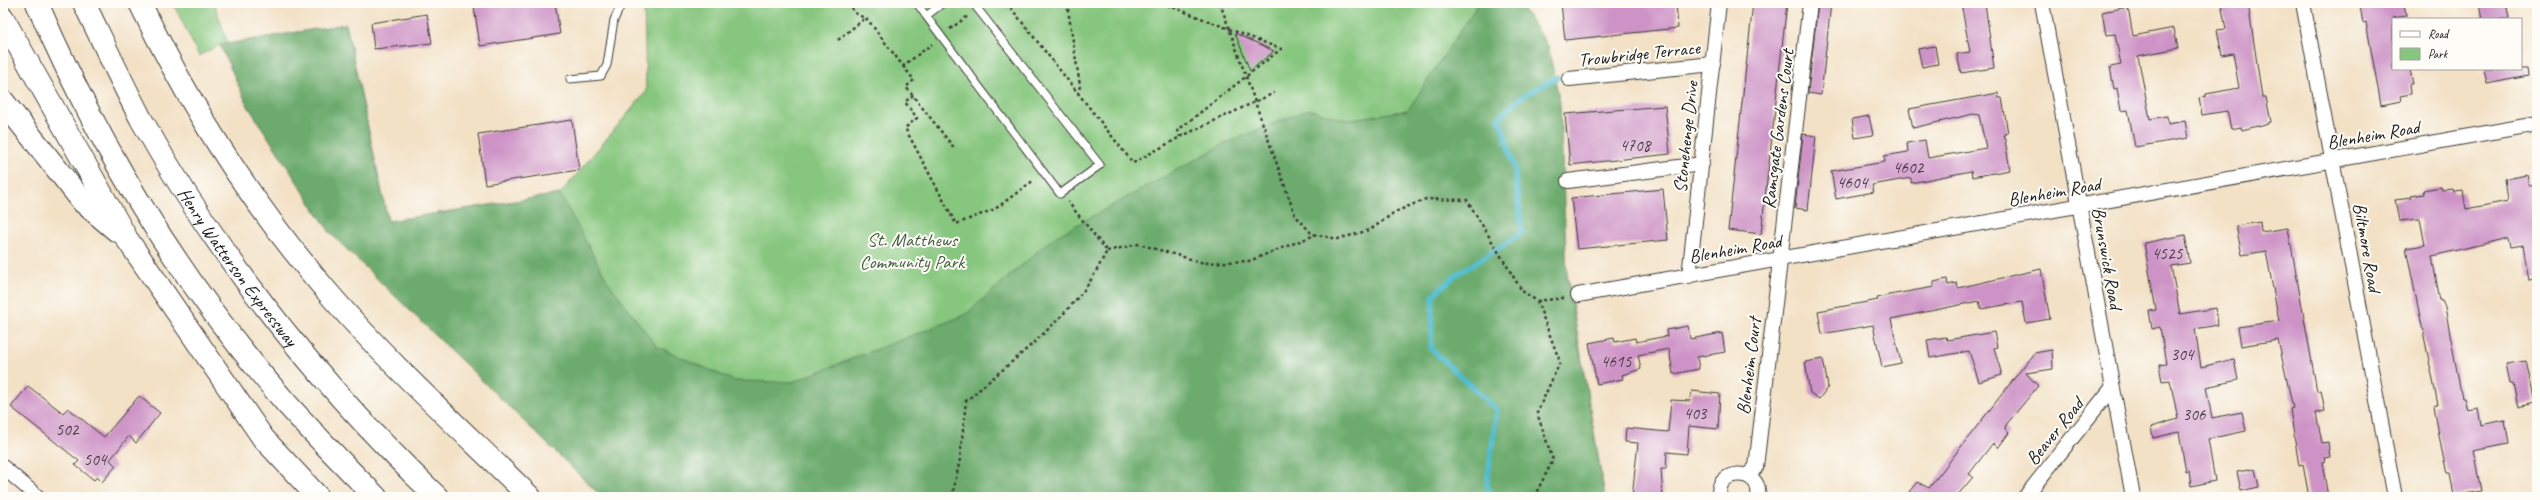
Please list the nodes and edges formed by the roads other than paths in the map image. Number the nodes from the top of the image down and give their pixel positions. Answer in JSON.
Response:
{"nodes":[{"id":1,"x":36,"y":3,"type":"edge"},
{"id":2,"x":84,"y":3,"type":"edge"},
{"id":3,"x":140,"y":3,"type":"edge"},
{"id":4,"x":622,"y":3,"type":"edge"},
{"id":5,"x":917,"y":3,"type":"edge"},
{"id":6,"x":943,"y":3,"type":"edge"},
{"id":7,"x":1719,"y":3,"type":"edge"},
{"id":8,"x":1810,"y":3,"type":"edge"},
{"id":9,"x":2042,"y":3,"type":"edge"},
{"id":10,"x":2303,"y":3,"type":"edge"},
{"id":11,"x":975,"y":6,"type":"edge"},
{"id":12,"x":926,"y":16,"type":"junction"},
{"id":13,"x":3,"y":18,"type":"edge"},
{"id":14,"x":1713,"y":64,"type":"junction"},
{"id":15,"x":570,"y":79,"type":"dead end"},
{"id":16,"x":1569,"y":79,"type":"dead end"},
{"id":17,"x":3,"y":101,"type":"edge"},
{"id":18,"x":2537,"y":124,"type":"edge"},
{"id":19,"x":2333,"y":160,"type":"junction"},
{"id":20,"x":1702,"y":164,"type":"junction"},
{"id":21,"x":1568,"y":181,"type":"dead end"},
{"id":22,"x":2079,"y":206,"type":"junction"},
{"id":23,"x":127,"y":239,"type":"junction"},
{"id":24,"x":1780,"y":259,"type":"junction"},
{"id":25,"x":1689,"y":276,"type":"junction"},
{"id":26,"x":1573,"y":297,"type":"road end"},
{"id":27,"x":2112,"y":388,"type":"junction"},
{"id":28,"x":3,"y":467,"type":"edge"},
{"id":29,"x":1748,"y":475,"type":"junction"},
{"id":30,"x":38,"y":497,"type":"edge"},
{"id":31,"x":318,"y":497,"type":"edge"},
{"id":32,"x":376,"y":497,"type":"edge"},
{"id":33,"x":437,"y":497,"type":"edge"},
{"id":34,"x":530,"y":497,"type":"edge"},
{"id":35,"x":1720,"y":497,"type":"edge"},
{"id":36,"x":1758,"y":497,"type":"edge"},
{"id":37,"x":2025,"y":497,"type":"edge"},
{"id":38,"x":2133,"y":497,"type":"edge"},
{"id":39,"x":2395,"y":497,"type":"edge"}],
"edges":[{"from":1,"to":32,"type":"highway"},
{"from":2,"to":33,"type":"highway","name":"Henry Watterson Expressway"},
{"from":3,"to":34,"type":"highway"},
{"from":4,"to":15,"type":"lane"},
{"from":5,"to":12,"type":"lane"},
{"from":6,"to":12,"type":"lane"},
{"from":7,"to":14,"type":"street","name":"Stonehenge Drive"},
{"from":8,"to":24,"type":"street","name":"Ramsgate Gardens Court"},
{"from":9,"to":22,"type":"street","name":"Brunswick Road"},
{"from":10,"to":19,"type":"street","name":"Biltmore Road"},
{"from":11,"to":12,"type":"lane"},
{"from":13,"to":23,"type":"highway"},
{"from":14,"to":16,"type":"street","name":"Trowbridge Terrace"},
{"from":14,"to":20,"type":"street","name":"Stonehenge Drive"},
{"from":17,"to":23,"type":"highway"},
{"from":18,"to":19,"type":"street","name":"Blenheim Road"},
{"from":19,"to":22,"type":"street","name":"Blenheim Road"},
{"from":19,"to":39,"type":"street","name":"Biltmore Road"},
{"from":20,"to":21,"type":"street"},
{"from":20,"to":25,"type":"street","name":"Stonehenge Drive"},
{"from":22,"to":24,"type":"street","name":"Blenheim Road"},
{"from":22,"to":27,"type":"street","name":"Brunswick Road"},
{"from":23,"to":31,"type":"highway"},
{"from":24,"to":25,"type":"street","name":"Blenheim Road"},
{"from":24,"to":29,"type":"street","name":"Blenheim Court"},
{"from":25,"to":26,"type":"street","name":"Blenheim Road"},
{"from":27,"to":37,"type":"street","name":"Beaver Road"},
{"from":27,"to":38,"type":"street","name":"Brunswick Road"},
{"from":28,"to":30,"type":"street"},
{"from":29,"to":35,"type":"street"},
{"from":29,"to":36,"type":"street"}]}
